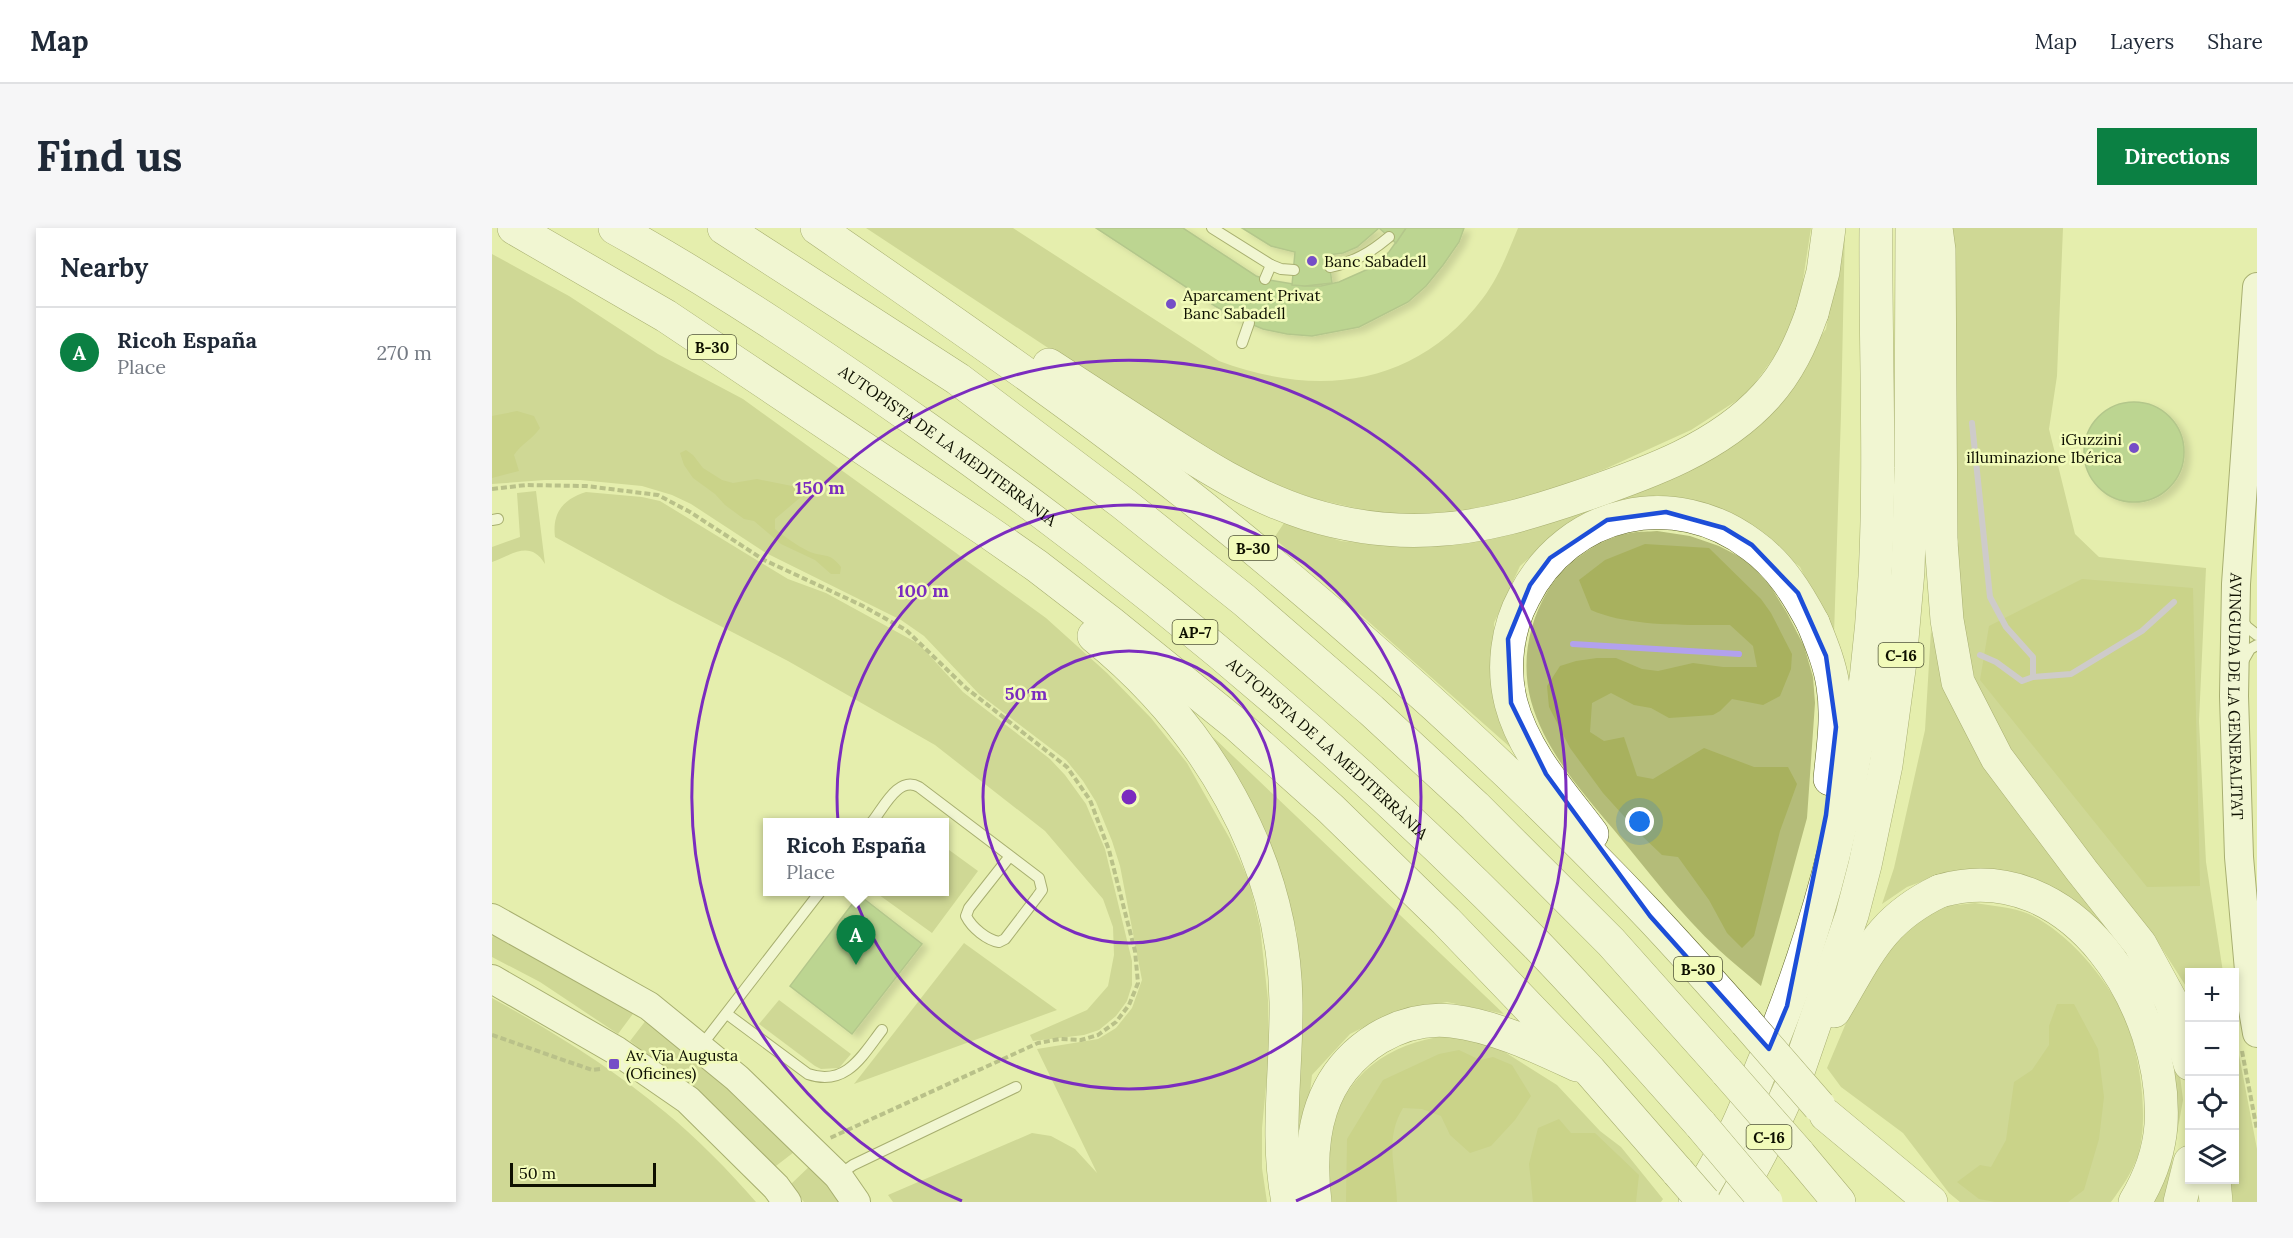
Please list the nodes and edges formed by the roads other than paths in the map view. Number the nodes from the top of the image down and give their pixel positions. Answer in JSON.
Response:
{"nodes":[{"id":1,"x":514,"y":228,"type":"edge"},
{"id":2,"x":615,"y":228,"type":"edge"},
{"id":3,"x":724,"y":228,"type":"edge"},
{"id":4,"x":817,"y":228,"type":"edge"},
{"id":5,"x":826,"y":228,"type":"edge"},
{"id":6,"x":1212,"y":228,"type":"edge"},
{"id":7,"x":1829,"y":228,"type":"edge"},
{"id":8,"x":1876,"y":228,"type":"edge"},
{"id":9,"x":1912,"y":228,"type":"edge"},
{"id":10,"x":1936,"y":228,"type":"edge"},
{"id":11,"x":1389,"y":237,"type":"dead end"},
{"id":12,"x":1271,"y":266,"type":"junction"},
{"id":13,"x":1330,"y":267,"type":"dead end"},
{"id":14,"x":1294,"y":270,"type":"dead end"},
{"id":15,"x":1265,"y":279,"type":"dead end"},
{"id":16,"x":2257,"y":286,"type":"edge"},
{"id":17,"x":1249,"y":323,"type":"dead end"},
{"id":18,"x":1242,"y":343,"type":"dead end"},
{"id":19,"x":905,"y":475,"type":"junction"},
{"id":20,"x":2235,"y":606,"type":"junction"},
{"id":21,"x":2257,"y":634,"type":"edge"},
{"id":22,"x":2257,"y":645,"type":"edge"},
{"id":23,"x":2234,"y":686,"type":"junction"},
{"id":24,"x":875,"y":818,"type":"edge"},
{"id":25,"x":1010,"y":856,"type":"junction"},
{"id":26,"x":816,"y":896,"type":"edge"},
{"id":27,"x":1650,"y":916,"type":"junction"},
{"id":28,"x":492,"y":918,"type":"edge"},
{"id":29,"x":2140,"y":944,"type":"junction"},
{"id":30,"x":492,"y":980,"type":"edge"},
{"id":31,"x":1787,"y":1006,"type":"junction"},
{"id":32,"x":727,"y":1014,"type":"junction"},
{"id":33,"x":2189,"y":1022,"type":"edge"},
{"id":34,"x":882,"y":1030,"type":"dead end"},
{"id":35,"x":2249,"y":1040,"type":"edge"},
{"id":36,"x":700,"y":1047,"type":"junction"},
{"id":37,"x":2185,"y":1047,"type":"edge"},
{"id":38,"x":1799,"y":1069,"type":"junction"},
{"id":39,"x":1590,"y":1071,"type":"junction"},
{"id":40,"x":1016,"y":1087,"type":"dead end"},
{"id":41,"x":1823,"y":1110,"type":"junction"},
{"id":42,"x":838,"y":1176,"type":"junction"},
{"id":43,"x":2185,"y":1182,"type":"edge"},
{"id":44,"x":2214,"y":1184,"type":"edge"},
{"id":45,"x":787,"y":1202,"type":"edge"},
{"id":46,"x":856,"y":1202,"type":"edge"},
{"id":47,"x":1287,"y":1202,"type":"edge"},
{"id":48,"x":1315,"y":1202,"type":"edge"},
{"id":49,"x":1695,"y":1202,"type":"edge"},
{"id":50,"x":1704,"y":1202,"type":"edge"},
{"id":51,"x":1734,"y":1202,"type":"edge"},
{"id":52,"x":1766,"y":1202,"type":"edge"},
{"id":53,"x":1839,"y":1202,"type":"edge"},
{"id":54,"x":1899,"y":1202,"type":"edge"},
{"id":55,"x":1931,"y":1202,"type":"edge"},
{"id":56,"x":2134,"y":1202,"type":"edge"},
{"id":57,"x":2180,"y":1202,"type":"edge"},
{"id":58,"x":2216,"y":1202,"type":"edge"}],
"edges":[{"from":1,"to":19,"type":"highway","number":"B-30"},
{"from":2,"to":52,"type":"highway","name":"AUTOPISTA DE LA MEDITERRÀNIA","number":"AP-7","bridge":true},
{"from":3,"to":53,"type":"highway","bridge":true},
{"from":4,"to":27,"type":"highway","number":"B-30"},
{"from":5,"to":7,"type":"highway"},
{"from":6,"to":12,"type":"lane"},
{"from":8,"to":31,"type":"highway","number":"C-16"},
{"from":9,"to":38,"type":"highway","number":"C-16"},
{"from":10,"to":29,"type":"highway"},
{"from":11,"to":13,"type":"lane"},
{"from":12,"to":14,"type":"lane"},
{"from":12,"to":15,"type":"lane"},
{"from":16,"to":20,"type":"street","name":"AVINGUDA DE LA GENERALITAT"},
{"from":17,"to":18,"type":"lane"},
{"from":19,"to":39,"type":"highway","number":"B-30"},
{"from":19,"to":47,"type":"highway"},
{"from":20,"to":21,"type":"lane"},
{"from":20,"to":23,"type":"street","name":"AVINGUDA DE LA GENERALITAT"},
{"from":22,"to":23,"type":"lane"},
{"from":23,"to":35,"type":"street","name":"AVINGUDA DE LA GENERALITAT"},
{"from":24,"to":25,"type":"lane"},
{"from":25,"to":25,"type":"lane"},
{"from":26,"to":32,"type":"lane"},
{"from":27,"to":31,"type":"highway"},
{"from":27,"to":41,"type":"highway","number":"B-30","bridge":true},
{"from":28,"to":36,"type":"street"},
{"from":29,"to":33,"type":"highway"},
{"from":29,"to":37,"type":"highway"},
{"from":30,"to":45,"type":"street"},
{"from":31,"to":49,"type":"highway","number":"C-16"},
{"from":32,"to":34,"type":"lane"},
{"from":32,"to":36,"type":"lane"},
{"from":36,"to":42,"type":"street"},
{"from":38,"to":51,"type":"highway","number":"C-16"},
{"from":38,"to":56,"type":"highway"},
{"from":39,"to":48,"type":"highway"},
{"from":39,"to":50,"type":"highway","number":"B-30","bridge":true},
{"from":40,"to":42,"type":"lane"},
{"from":41,"to":54,"type":"highway","number":"B-30"},
{"from":41,"to":55,"type":"highway"},
{"from":42,"to":46,"type":"street"},
{"from":43,"to":57,"type":"highway"},
{"from":44,"to":58,"type":"highway"}]}
